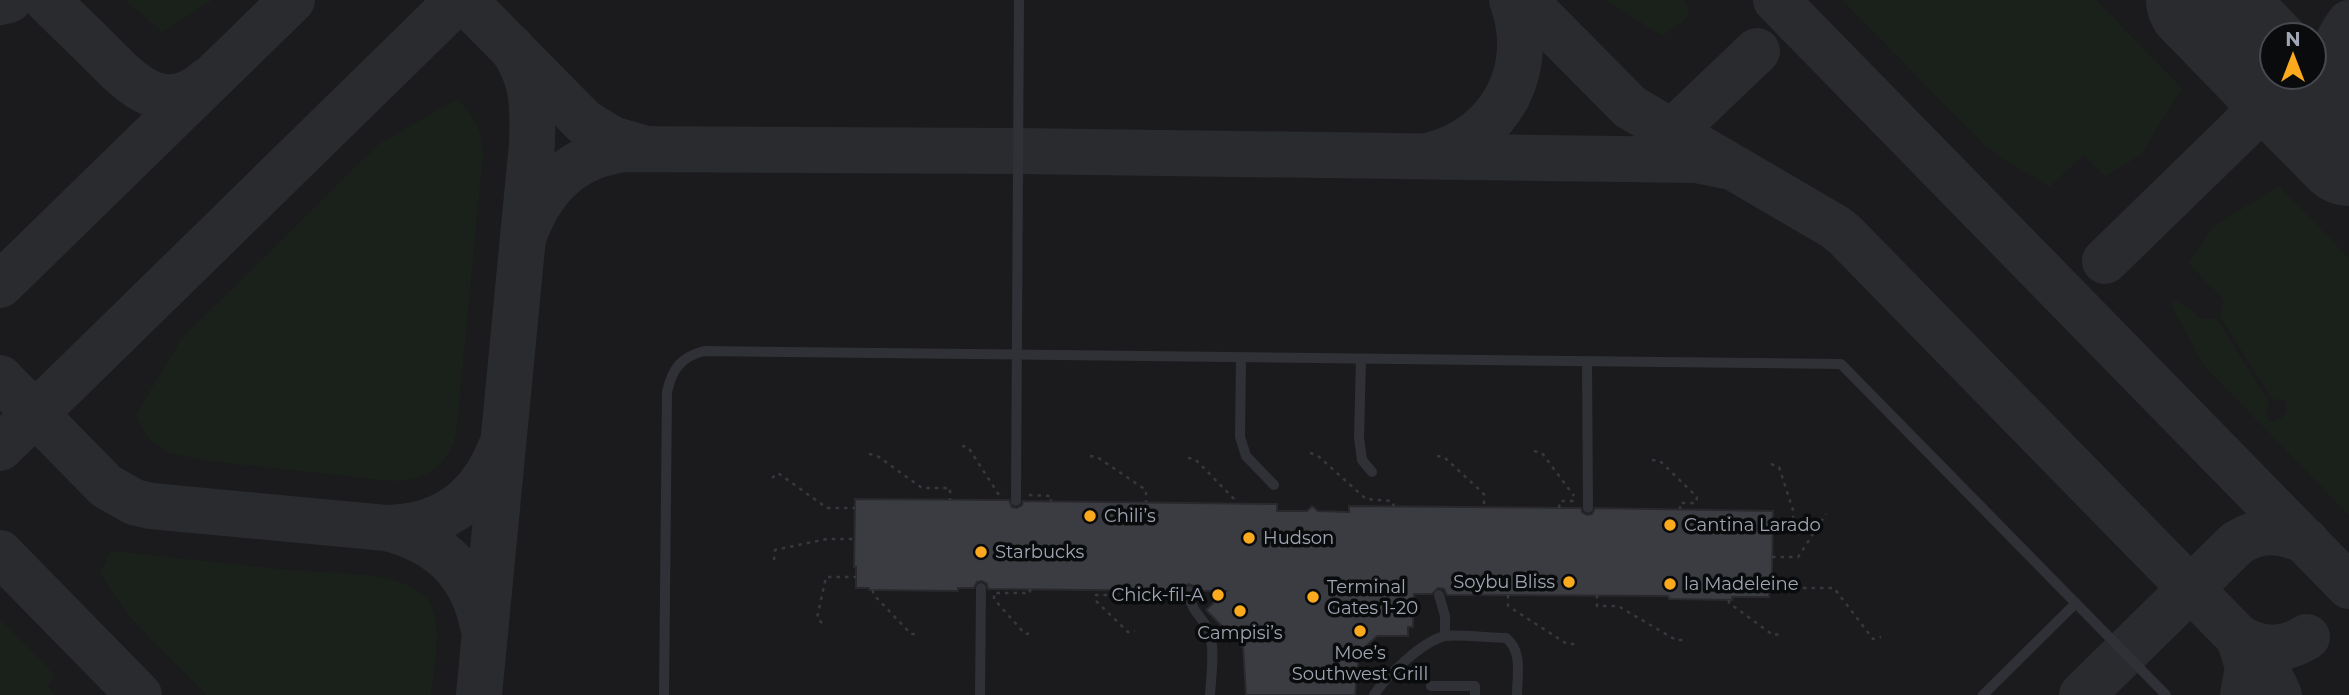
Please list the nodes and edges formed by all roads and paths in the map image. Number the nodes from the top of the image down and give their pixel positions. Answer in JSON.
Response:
{"nodes":[{"id":1,"x":1019,"y":0,"type":"edge"},
{"id":2,"x":1016,"y":355,"type":"junction"},
{"id":3,"x":1241,"y":358,"type":"junction"},
{"id":4,"x":1361,"y":359,"type":"junction"},
{"id":5,"x":1587,"y":361,"type":"junction"},
{"id":6,"x":1534,"y":452,"type":"dead end"},
{"id":7,"x":1310,"y":453,"type":"dead end"},
{"id":8,"x":869,"y":454,"type":"dead end"},
{"id":9,"x":1090,"y":456,"type":"dead end"},
{"id":10,"x":1437,"y":456,"type":"dead end"},
{"id":11,"x":1188,"y":458,"type":"dead end"},
{"id":12,"x":1652,"y":460,"type":"dead end"},
{"id":13,"x":1772,"y":464,"type":"dead end"},
{"id":14,"x":1372,"y":472,"type":"dead end"},
{"id":15,"x":772,"y":478,"type":"dead end"},
{"id":16,"x":1274,"y":485,"type":"dead end"},
{"id":17,"x":950,"y":500,"type":"dead end"},
{"id":18,"x":1016,"y":500,"type":"dead end"},
{"id":19,"x":1146,"y":502,"type":"dead end"},
{"id":20,"x":1234,"y":504,"type":"dead end"},
{"id":21,"x":1394,"y":506,"type":"dead end"},
{"id":22,"x":1484,"y":507,"type":"dead end"},
{"id":23,"x":855,"y":508,"type":"dead end"},
{"id":24,"x":1559,"y":508,"type":"dead end"},
{"id":25,"x":1588,"y":508,"type":"dead end"},
{"id":26,"x":1679,"y":509,"type":"dead end"},
{"id":27,"x":1826,"y":514,"type":"dead end"},
{"id":28,"x":1773,"y":519,"type":"dead end"},
{"id":29,"x":854,"y":538,"type":"dead end"},
{"id":30,"x":1772,"y":557,"type":"dead end"},
{"id":31,"x":774,"y":560,"type":"dead end"},
{"id":32,"x":856,"y":577,"type":"dead end"},
{"id":33,"x":982,"y":588,"type":"dead end"},
{"id":34,"x":1769,"y":588,"type":"dead end"},
{"id":35,"x":1030,"y":589,"type":"dead end"},
{"id":36,"x":873,"y":590,"type":"dead end"},
{"id":37,"x":1119,"y":590,"type":"dead end"},
{"id":38,"x":1189,"y":591,"type":"dead end"},
{"id":39,"x":1439,"y":594,"type":"dead end"},
{"id":40,"x":1508,"y":595,"type":"dead end"},
{"id":41,"x":1597,"y":595,"type":"dead end"},
{"id":42,"x":1729,"y":600,"type":"dead end"},
{"id":43,"x":2076,"y":603,"type":"junction"},
{"id":44,"x":822,"y":623,"type":"dead end"},
{"id":45,"x":1135,"y":631,"type":"dead end"},
{"id":46,"x":1032,"y":633,"type":"dead end"},
{"id":47,"x":919,"y":634,"type":"dead end"},
{"id":48,"x":1780,"y":634,"type":"dead end"},
{"id":49,"x":1445,"y":636,"type":"junction"},
{"id":50,"x":1881,"y":637,"type":"dead end"},
{"id":51,"x":1685,"y":640,"type":"dead end"},
{"id":52,"x":1575,"y":644,"type":"dead end"},
{"id":53,"x":1432,"y":686,"type":"dead end"},
{"id":54,"x":664,"y":695,"type":"edge"},
{"id":55,"x":980,"y":695,"type":"edge"},
{"id":56,"x":1210,"y":695,"type":"edge"},
{"id":57,"x":1374,"y":695,"type":"edge"},
{"id":58,"x":1475,"y":695,"type":"edge"},
{"id":59,"x":1517,"y":695,"type":"edge"},
{"id":60,"x":1983,"y":695,"type":"edge"},
{"id":61,"x":2166,"y":695,"type":"edge"}],
"edges":[{"from":1,"to":2,"type":"lane"},
{"from":2,"to":3,"type":"lane"},
{"from":2,"to":18,"type":"lane"},
{"from":2,"to":54,"type":"lane"},
{"from":3,"to":4,"type":"lane"},
{"from":3,"to":16,"type":"lane"},
{"from":4,"to":5,"type":"lane"},
{"from":4,"to":14,"type":"lane"},
{"from":5,"to":25,"type":"lane"},
{"from":5,"to":43,"type":"lane"},
{"from":6,"to":24,"type":"path"},
{"from":7,"to":21,"type":"path"},
{"from":8,"to":17,"type":"path"},
{"from":9,"to":19,"type":"path"},
{"from":10,"to":22,"type":"path"},
{"from":11,"to":20,"type":"path"},
{"from":12,"to":26,"type":"path"},
{"from":13,"to":28,"type":"path"},
{"from":15,"to":23,"type":"path"},
{"from":27,"to":30,"type":"path"},
{"from":29,"to":31,"type":"path"},
{"from":32,"to":44,"type":"path"},
{"from":33,"to":55,"type":"lane"},
{"from":34,"to":50,"type":"path"},
{"from":35,"to":46,"type":"path"},
{"from":36,"to":47,"type":"path"},
{"from":37,"to":45,"type":"path"},
{"from":38,"to":56,"type":"lane"},
{"from":39,"to":49,"type":"lane"},
{"from":40,"to":52,"type":"path"},
{"from":41,"to":51,"type":"path"},
{"from":42,"to":48,"type":"path"},
{"from":43,"to":60,"type":"lane"},
{"from":43,"to":61,"type":"lane"},
{"from":49,"to":57,"type":"lane"},
{"from":49,"to":59,"type":"lane"},
{"from":53,"to":58,"type":"lane"}]}
